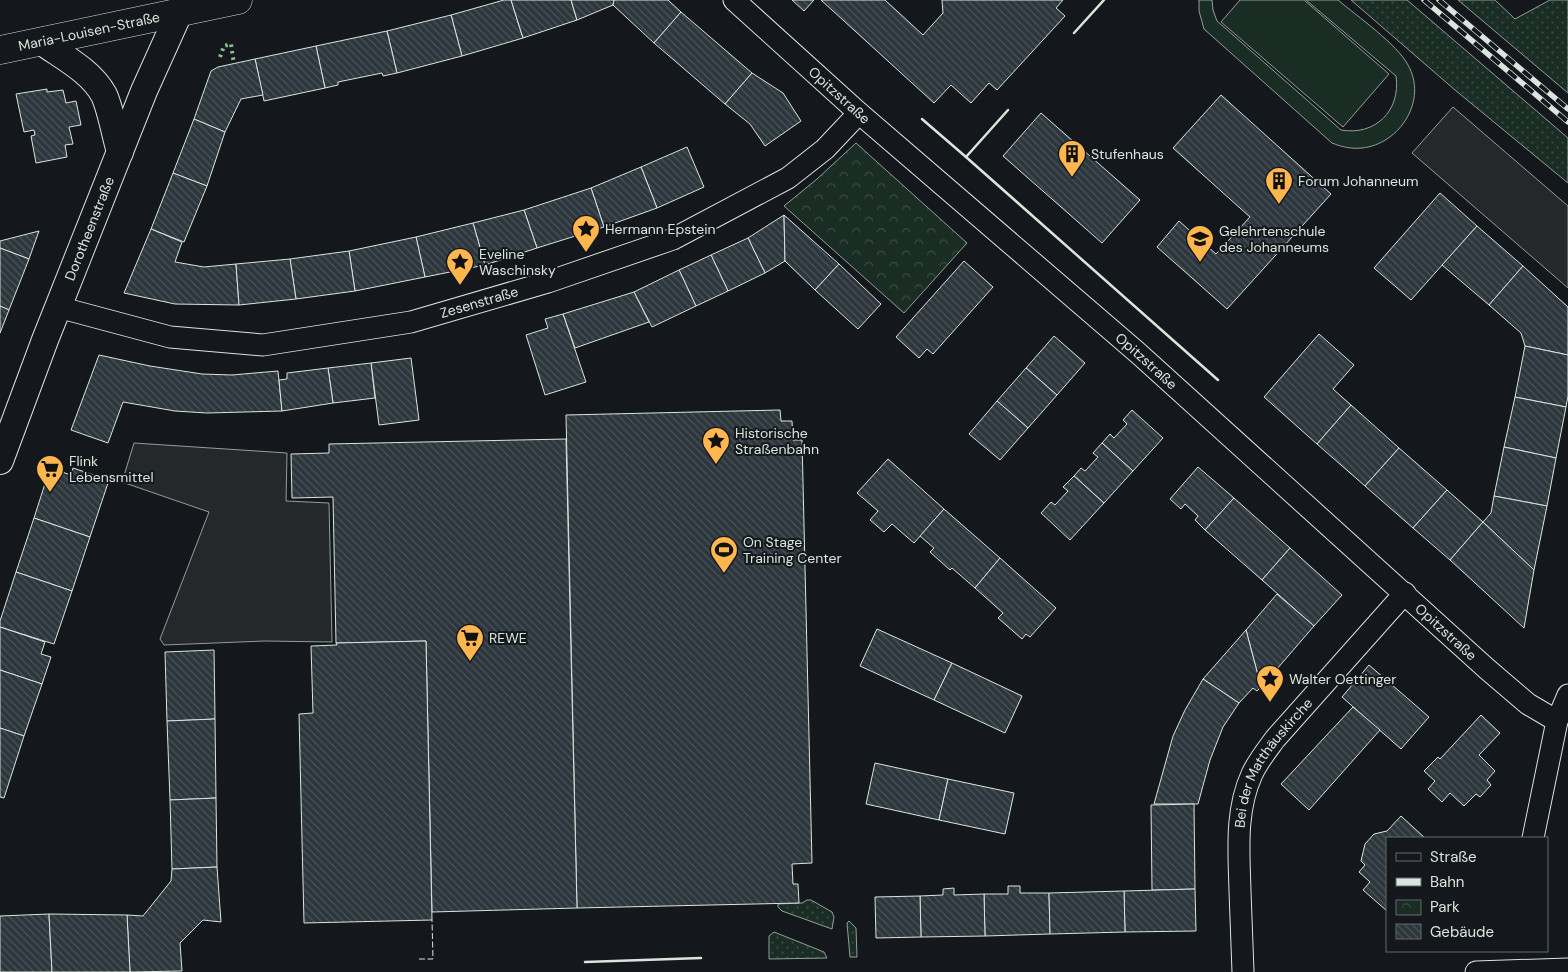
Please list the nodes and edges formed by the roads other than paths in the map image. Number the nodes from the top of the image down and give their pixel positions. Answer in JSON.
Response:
{"nodes":[{"id":1,"x":238,"y":0,"type":"edge"},
{"id":2,"x":734,"y":0,"type":"edge"},
{"id":3,"x":182,"y":6,"type":"edge"},
{"id":4,"x":42,"y":42,"type":"junction"},
{"id":5,"x":0,"y":50,"type":"edge"},
{"id":6,"x":859,"y":113,"type":"junction"},
{"id":7,"x":120,"y":152,"type":"junction"},
{"id":8,"x":58,"y":308,"type":"junction"},
{"id":9,"x":0,"y":461,"type":"edge"},
{"id":10,"x":1405,"y":593,"type":"junction"},
{"id":11,"x":1568,"y":695,"type":"edge"},
{"id":12,"x":1557,"y":721,"type":"junction"},
{"id":13,"x":1533,"y":837,"type":"edge"},
{"id":14,"x":1506,"y":964,"type":"edge"},
{"id":15,"x":1568,"y":969,"type":"edge"},
{"id":16,"x":1243,"y":972,"type":"edge"},
{"id":17,"x":1476,"y":972,"type":"edge"}],
"edges":[{"from":1,"to":3,"type":"main road","name":"Maria-Louisen-Straße"},
{"from":2,"to":6,"type":"street","name":"Opitzstraße"},
{"from":3,"to":4,"type":"main road","name":"Maria-Louisen-Straße"},
{"from":3,"to":7,"type":"street","name":"Dorotheenstraße"},
{"from":4,"to":5,"type":"main road","name":"Maria-Louisen-Straße"},
{"from":4,"to":7,"type":"street"},
{"from":6,"to":8,"type":"street","name":"Zesenstraße"},
{"from":6,"to":10,"type":"street","name":"Opitzstraße"},
{"from":7,"to":8,"type":"street","name":"Dorotheenstraße"},
{"from":8,"to":9,"type":"street","name":"Dorotheenstraße"},
{"from":10,"to":12,"type":"street","name":"Opitzstraße"},
{"from":10,"to":16,"type":"street","name":"Bei der Matthäuskirche"},
{"from":11,"to":12,"type":"street"},
{"from":12,"to":13,"type":"street"},
{"from":14,"to":15,"type":"street"},
{"from":14,"to":17,"type":"street"}]}
